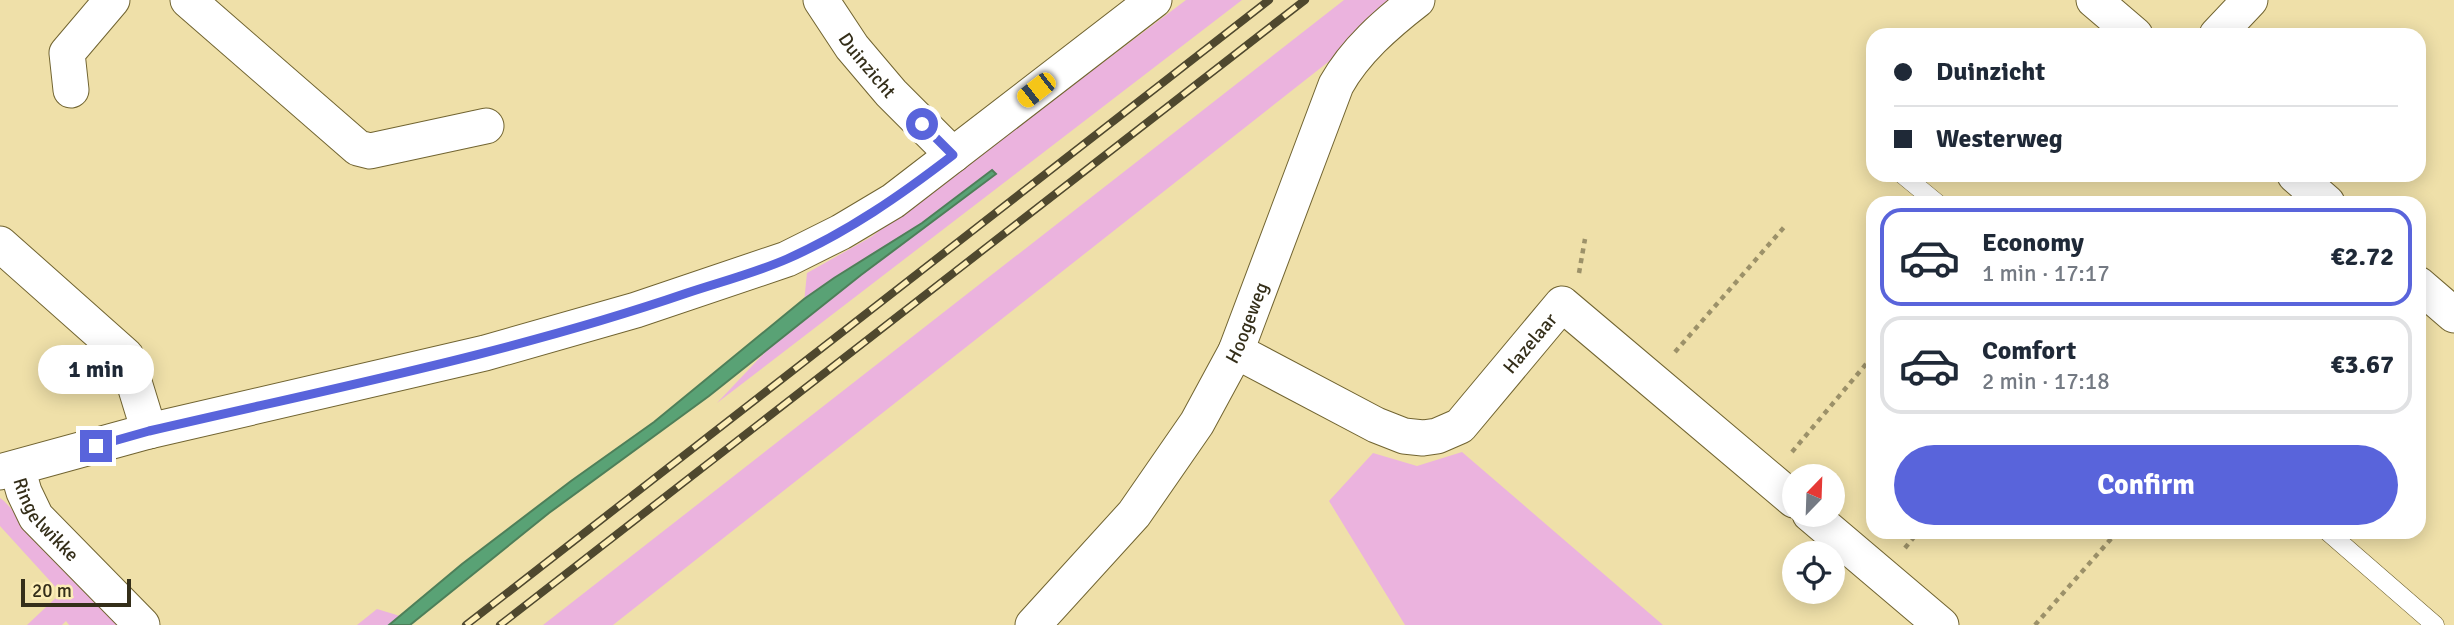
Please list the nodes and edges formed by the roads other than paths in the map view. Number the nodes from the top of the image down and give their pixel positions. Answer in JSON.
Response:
{"nodes":[{"id":1,"x":112,"y":0,"type":"edge"},
{"id":2,"x":188,"y":0,"type":"edge"},
{"id":3,"x":821,"y":0,"type":"edge"},
{"id":4,"x":1154,"y":0,"type":"edge"},
{"id":5,"x":1417,"y":0,"type":"edge"},
{"id":6,"x":2094,"y":0,"type":"edge"},
{"id":7,"x":2250,"y":0,"type":"edge"},
{"id":8,"x":2127,"y":28,"type":"edge"},
{"id":9,"x":2224,"y":28,"type":"edge"},
{"id":10,"x":71,"y":90,"type":"dead end"},
{"id":11,"x":486,"y":126,"type":"dead end"},
{"id":12,"x":953,"y":155,"type":"junction"},
{"id":13,"x":1912,"y":182,"type":"edge"},
{"id":14,"x":2303,"y":182,"type":"edge"},
{"id":15,"x":1928,"y":196,"type":"edge"},
{"id":16,"x":2319,"y":196,"type":"edge"},
{"id":17,"x":0,"y":244,"type":"edge"},
{"id":18,"x":2426,"y":291,"type":"edge"},
{"id":19,"x":2454,"y":315,"type":"edge"},
{"id":20,"x":1236,"y":351,"type":"junction"},
{"id":21,"x":149,"y":431,"type":"junction"},
{"id":22,"x":8,"y":470,"type":"edge"},
{"id":23,"x":1781,"y":490,"type":"edge"},
{"id":24,"x":1825,"y":527,"type":"edge"},
{"id":25,"x":2336,"y":539,"type":"edge"},
{"id":26,"x":142,"y":625,"type":"edge"},
{"id":27,"x":1033,"y":625,"type":"edge"},
{"id":28,"x":1941,"y":625,"type":"edge"},
{"id":29,"x":2435,"y":625,"type":"edge"}],
"edges":[{"from":1,"to":10,"type":"street"},
{"from":2,"to":11,"type":"street"},
{"from":3,"to":12,"type":"street","name":"Duinzicht"},
{"from":4,"to":12,"type":"street"},
{"from":5,"to":20,"type":"street","name":"Hoogeweg"},
{"from":6,"to":8,"type":"street"},
{"from":7,"to":9,"type":"street"},
{"from":12,"to":21,"type":"street"},
{"from":13,"to":15,"type":"lane"},
{"from":14,"to":16,"type":"street"},
{"from":17,"to":21,"type":"street"},
{"from":18,"to":19,"type":"street"},
{"from":20,"to":23,"type":"street","name":"Hazelaar"},
{"from":20,"to":27,"type":"street","name":"Hoogeweg"},
{"from":21,"to":22,"type":"street"},
{"from":22,"to":26,"type":"street","name":"Ringelwikke"},
{"from":24,"to":28,"type":"street"},
{"from":25,"to":29,"type":"lane"}]}
